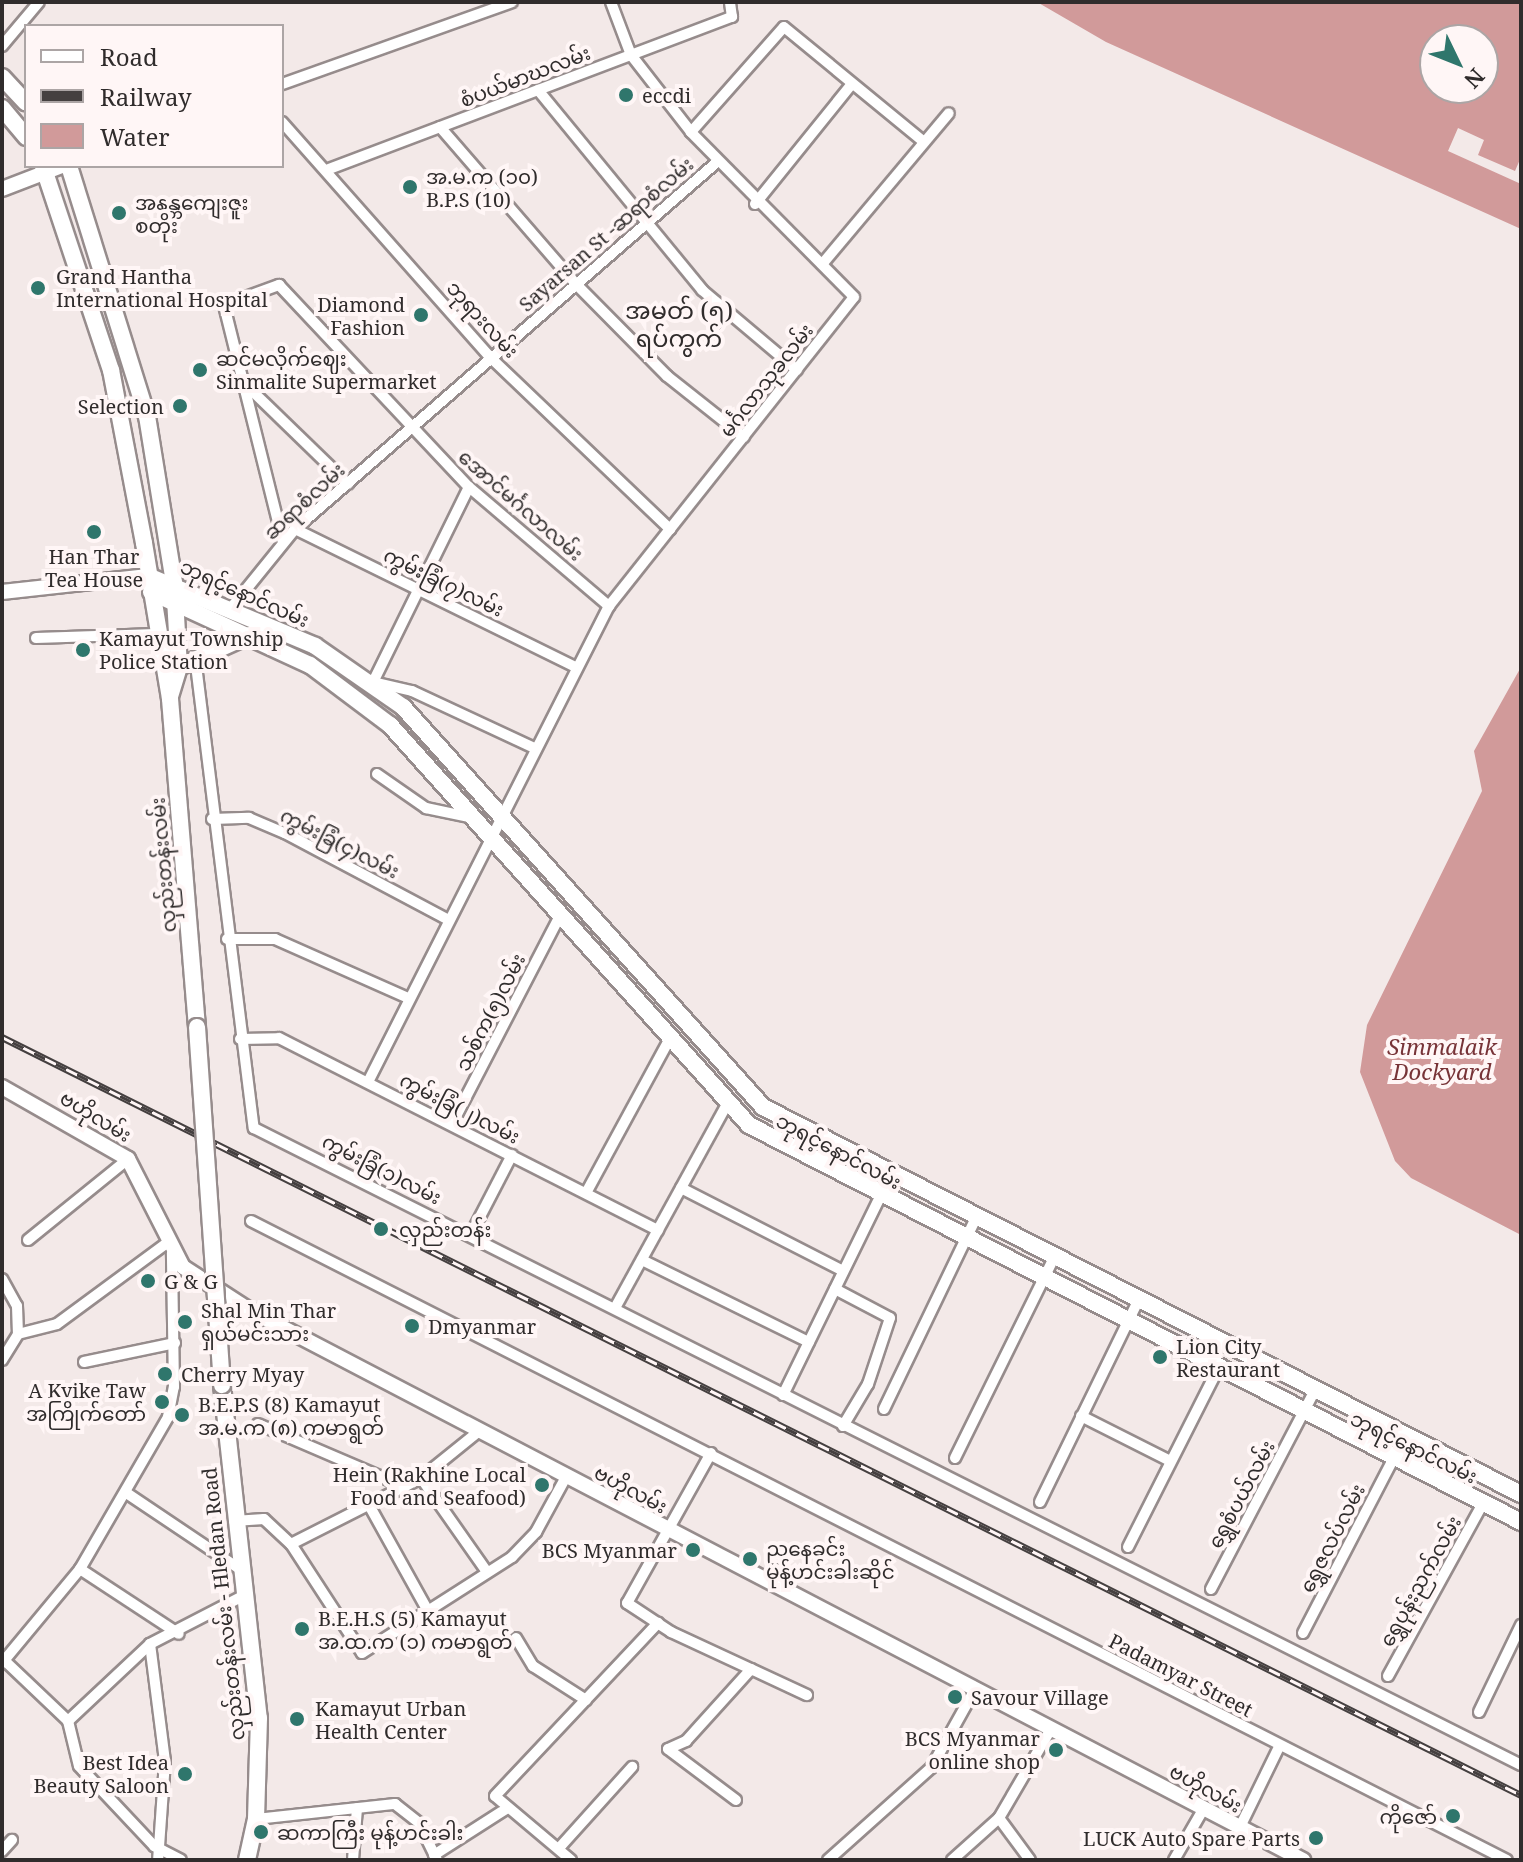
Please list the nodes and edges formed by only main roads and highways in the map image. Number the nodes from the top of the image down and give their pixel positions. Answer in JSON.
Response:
{"nodes":[{"id":1,"x":2,"y":77,"type":"edge"},
{"id":2,"x":24,"y":101,"type":"edge"},
{"id":3,"x":2,"y":108,"type":"edge"},
{"id":4,"x":24,"y":135,"type":"edge"},
{"id":5,"x":51,"y":168,"type":"edge"},
{"id":6,"x":70,"y":168,"type":"edge"},
{"id":7,"x":2,"y":189,"type":"edge"},
{"id":8,"x":174,"y":582,"type":"junction"},
{"id":9,"x":150,"y":584,"type":"junction"},
{"id":10,"x":2,"y":592,"type":"edge"},
{"id":11,"x":174,"y":601,"type":"junction"},
{"id":12,"x":250,"y":635,"type":"junction"},
{"id":13,"x":179,"y":667,"type":"junction"},
{"id":14,"x":170,"y":699,"type":"junction"},
{"id":15,"x":569,"y":892,"type":"junction"},
{"id":16,"x":555,"y":912,"type":"junction"},
{"id":17,"x":629,"y":960,"type":"junction"},
{"id":18,"x":612,"y":976,"type":"junction"},
{"id":19,"x":692,"y":1032,"type":"junction"},
{"id":20,"x":672,"y":1044,"type":"junction"},
{"id":21,"x":2,"y":1087,"type":"edge"},
{"id":22,"x":222,"y":1385,"type":"joint"},
{"id":23,"x":1521,"y":1494,"type":"edge"},
{"id":24,"x":1521,"y":1522,"type":"edge"},
{"id":25,"x":247,"y":1860,"type":"edge"},
{"id":26,"x":1303,"y":1860,"type":"edge"}],
"edges":[{"from":1,"to":2,"type":"main road"},
{"from":3,"to":4,"type":"main road"},
{"from":5,"to":7,"type":"main road"},
{"from":5,"to":9,"type":"main road","name":"ဘုရင့်နောင်လမ်း"},
{"from":6,"to":8,"type":"main road","name":"လှည်းတန်းလမ်း"},
{"from":8,"to":9,"type":"main road","name":"ဘုရင့်နောင်လမ်း"},
{"from":8,"to":11,"type":"main road","name":"လှည်းတန်းလမ်း"},
{"from":8,"to":15,"type":"main road","name":"ဘုရင့်နောင်လမ်း"},
{"from":9,"to":10,"type":"main road"},
{"from":9,"to":11,"type":"main road","name":"ဘုရင့်နောင်လမ်း"},
{"from":9,"to":14,"type":"main road","name":"လှည်းတန်းလမ်း"},
{"from":11,"to":12,"type":"main road","name":"ဘုရင့်နောင်လမ်း"},
{"from":11,"to":13,"type":"main road","name":"လှည်းတန်းလမ်း"},
{"from":12,"to":13,"type":"main road"},
{"from":12,"to":16,"type":"main road","name":"ဘုရင့်နောင်လမ်း"},
{"from":13,"to":14,"type":"main road","name":"လှည်းတန်းလမ်း"},
{"from":14,"to":22,"type":"main road","name":"လှည်းတန်းလမ်း","bridge":true},
{"from":15,"to":16,"type":"main road"},
{"from":15,"to":17,"type":"main road","name":"ဘုရင့်နောင်လမ်း"},
{"from":16,"to":18,"type":"main road","name":"ဘုရင့်နောင်လမ်း"},
{"from":17,"to":18,"type":"main road"},
{"from":17,"to":19,"type":"main road","name":"ဘုရင့်နောင်လမ်း"},
{"from":18,"to":20,"type":"main road","name":"ဘုရင့်နောင်လမ်း"},
{"from":19,"to":20,"type":"main road"},
{"from":19,"to":23,"type":"main road","name":"ဘုရင့်နောင်လမ်း"},
{"from":20,"to":24,"type":"main road","name":"ဘုရင့်နောင်လမ်း"},
{"from":21,"to":26,"type":"main road","name":"ဗဟိုလမ်း"},
{"from":22,"to":25,"type":"main road","name":"လှည်းတန်းလမ်း - Hledan Road"}]}
